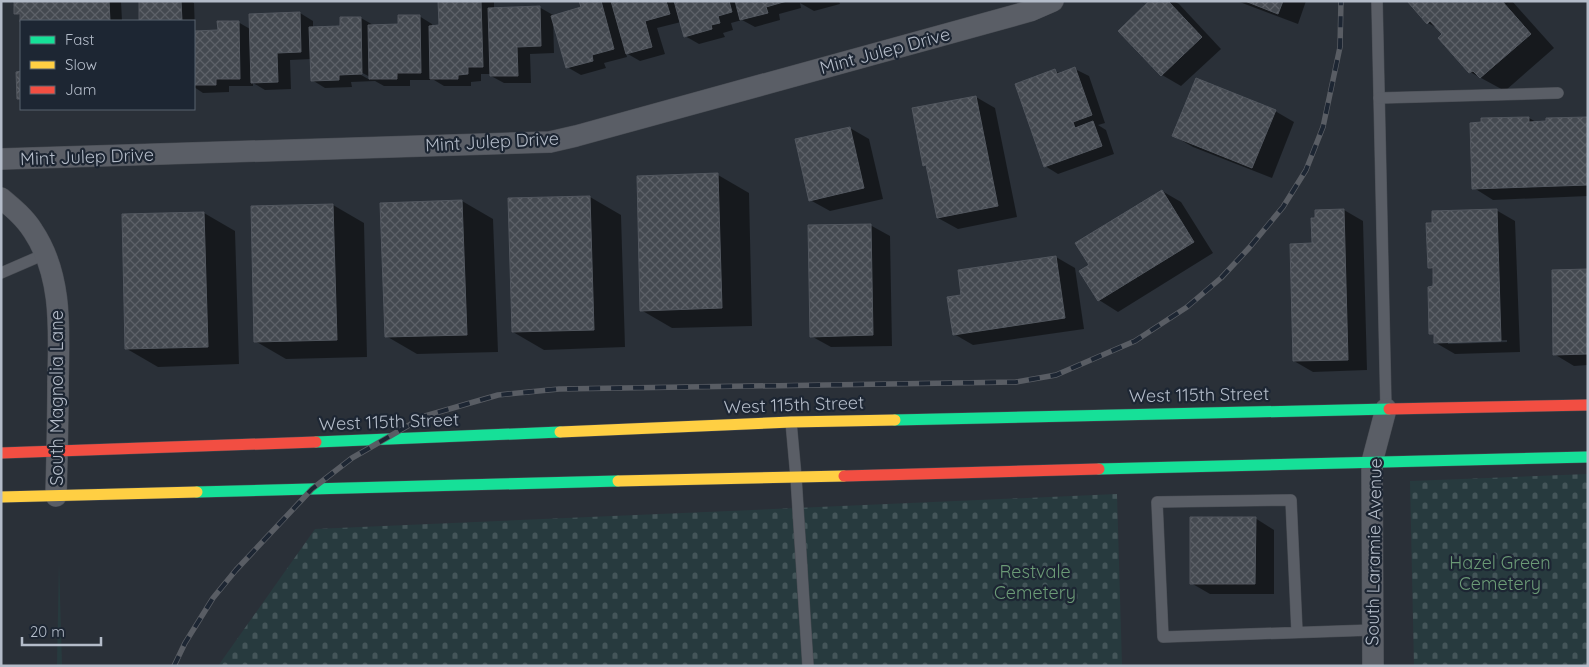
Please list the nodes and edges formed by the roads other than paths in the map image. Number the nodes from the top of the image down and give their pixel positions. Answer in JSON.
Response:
{"nodes":[{"id":1,"x":1053,"y":1,"type":"edge"},
{"id":2,"x":1377,"y":1,"type":"edge"},
{"id":3,"x":1558,"y":93,"type":"dead end"},
{"id":4,"x":1379,"y":98,"type":"junction"},
{"id":5,"x":1,"y":159,"type":"edge"},
{"id":6,"x":1,"y":198,"type":"edge"},
{"id":7,"x":45,"y":254,"type":"junction"},
{"id":8,"x":1,"y":273,"type":"edge"},
{"id":9,"x":1588,"y":404,"type":"edge"},
{"id":10,"x":1386,"y":409,"type":"junction"},
{"id":11,"x":791,"y":422,"type":"junction"},
{"id":12,"x":57,"y":451,"type":"junction"},
{"id":13,"x":1,"y":453,"type":"edge"},
{"id":14,"x":1588,"y":457,"type":"edge"},
{"id":15,"x":1372,"y":462,"type":"junction"},
{"id":16,"x":796,"y":477,"type":"junction"},
{"id":17,"x":56,"y":496,"type":"junction"},
{"id":18,"x":1,"y":498,"type":"edge"},
{"id":19,"x":1372,"y":630,"type":"junction"},
{"id":20,"x":1298,"y":632,"type":"junction"},
{"id":21,"x":808,"y":666,"type":"edge"},
{"id":22,"x":1373,"y":666,"type":"edge"}],
"edges":[{"from":1,"to":5,"type":"street","name":"Mint Julep Drive"},
{"from":2,"to":4,"type":"lane"},
{"from":3,"to":4,"type":"lane"},
{"from":4,"to":10,"type":"lane"},
{"from":6,"to":7,"type":"street","name":"South Magnolia Lane"},
{"from":7,"to":8,"type":"lane"},
{"from":7,"to":12,"type":"street","name":"South Magnolia Lane"},
{"from":9,"to":10,"type":"street","name":"West 115th Street"},
{"from":10,"to":11,"type":"street","name":"West 115th Street"},
{"from":10,"to":15,"type":"street","name":"South Laramie Avenue"},
{"from":11,"to":12,"type":"street","name":"West 115th Street"},
{"from":11,"to":16,"type":"lane"},
{"from":12,"to":13,"type":"street","name":"West 115th Street"},
{"from":12,"to":17,"type":"street","name":"South Magnolia Lane"},
{"from":14,"to":15,"type":"street"},
{"from":15,"to":16,"type":"street"},
{"from":15,"to":19,"type":"street","name":"South Laramie Avenue"},
{"from":16,"to":17,"type":"street"},
{"from":16,"to":21,"type":"lane"},
{"from":17,"to":18,"type":"street"},
{"from":19,"to":20,"type":"lane"},
{"from":19,"to":22,"type":"street","name":"South Laramie Avenue"},
{"from":20,"to":20,"type":"lane"}]}
